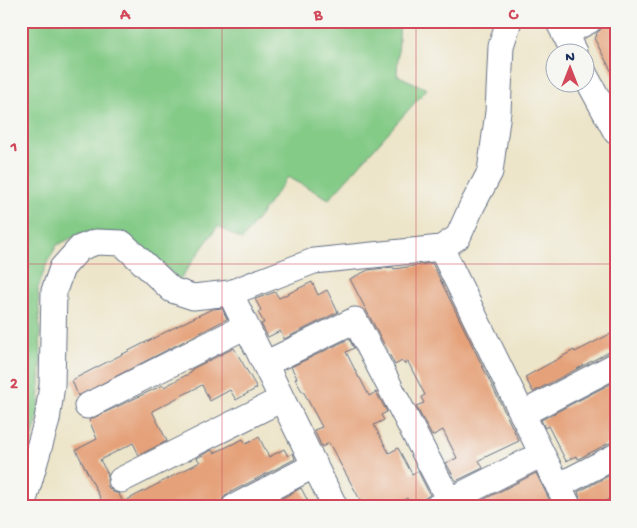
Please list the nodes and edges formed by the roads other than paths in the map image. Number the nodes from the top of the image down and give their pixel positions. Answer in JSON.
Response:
{"nodes":[{"id":1,"x":509,"y":21,"type":"edge"},
{"id":2,"x":589,"y":21,"type":"edge"},
{"id":3,"x":565,"y":36,"type":"edge"},
{"id":4,"x":594,"y":91,"type":"edge"},
{"id":5,"x":616,"y":132,"type":"edge"},
{"id":6,"x":441,"y":248,"type":"junction"},
{"id":7,"x":230,"y":293,"type":"junction"},
{"id":8,"x":246,"y":326,"type":"junction"},
{"id":9,"x":265,"y":364,"type":"junction"},
{"id":10,"x":616,"y":365,"type":"edge"},
{"id":11,"x":282,"y":399,"type":"junction"},
{"id":12,"x":87,"y":406,"type":"dead end"},
{"id":13,"x":522,"y":414,"type":"junction"},
{"id":14,"x":542,"y":454,"type":"junction"},
{"id":15,"x":616,"y":456,"type":"edge"},
{"id":16,"x":315,"y":465,"type":"junction"},
{"id":17,"x":120,"y":480,"type":"dead end"},
{"id":18,"x":564,"y":496,"type":"edge"},
{"id":19,"x":443,"y":503,"type":"edge"},
{"id":20,"x":22,"y":507,"type":"edge"},
{"id":21,"x":234,"y":507,"type":"edge"},
{"id":22,"x":335,"y":507,"type":"edge"}],
"edges":[{"from":1,"to":6,"type":"street"},
{"from":2,"to":3,"type":"street"},
{"from":4,"to":5,"type":"street"},
{"from":6,"to":7,"type":"street"},
{"from":6,"to":13,"type":"street"},
{"from":7,"to":8,"type":"street"},
{"from":7,"to":20,"type":"street"},
{"from":8,"to":9,"type":"street"},
{"from":8,"to":12,"type":"street"},
{"from":9,"to":11,"type":"street"},
{"from":9,"to":19,"type":"street"},
{"from":10,"to":13,"type":"street"},
{"from":11,"to":16,"type":"street"},
{"from":11,"to":17,"type":"street"},
{"from":13,"to":14,"type":"street"},
{"from":14,"to":18,"type":"street"},
{"from":14,"to":19,"type":"street"},
{"from":15,"to":18,"type":"street"},
{"from":16,"to":21,"type":"street"},
{"from":16,"to":22,"type":"street"}]}
